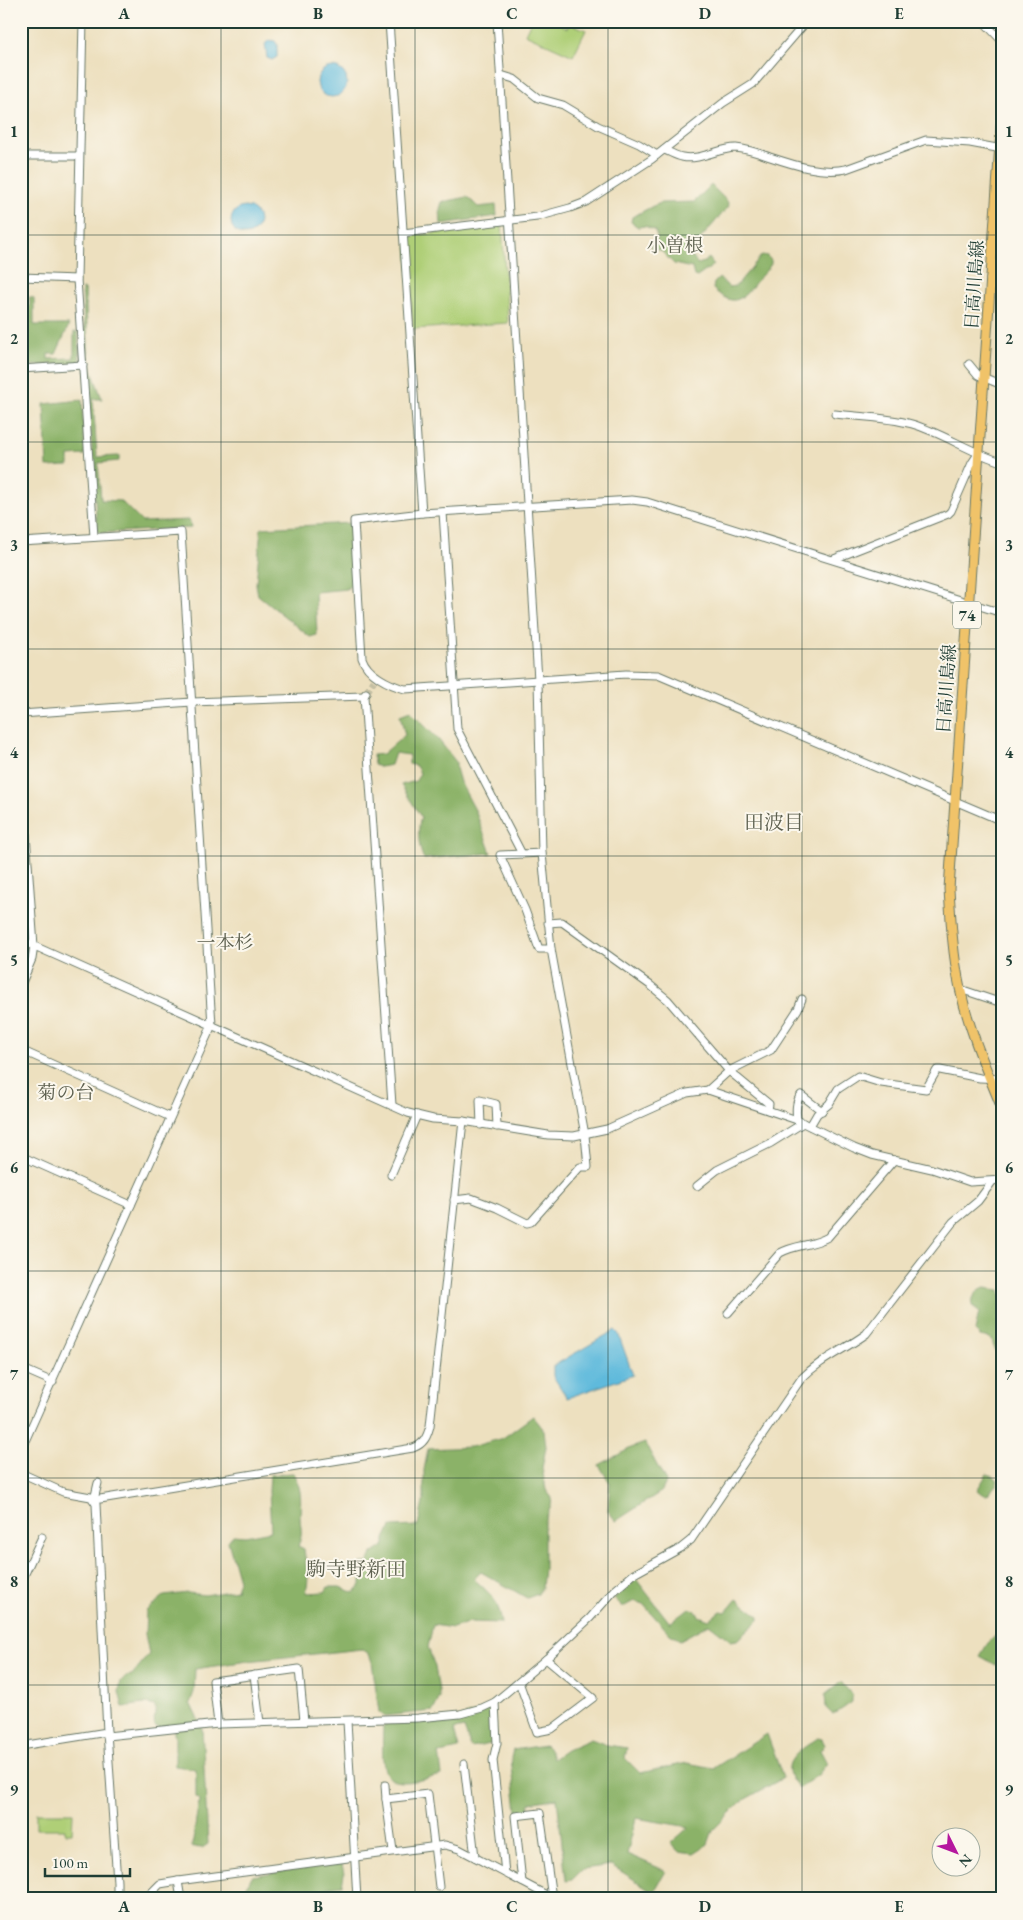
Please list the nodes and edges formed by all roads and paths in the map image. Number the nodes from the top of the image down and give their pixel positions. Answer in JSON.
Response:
{"nodes":[{"id":1,"x":83,"y":21,"type":"edge"},
{"id":2,"x":389,"y":21,"type":"edge"},
{"id":3,"x":497,"y":21,"type":"edge"},
{"id":4,"x":808,"y":21,"type":"edge"},
{"id":5,"x":983,"y":21,"type":"edge"},
{"id":6,"x":1002,"y":41,"type":"edge"},
{"id":7,"x":500,"y":74,"type":"junction"},
{"id":8,"x":1002,"y":115,"type":"edge"},
{"id":9,"x":1000,"y":149,"type":"edge"},
{"id":10,"x":664,"y":150,"type":"junction"},
{"id":11,"x":658,"y":155,"type":"junction"},
{"id":12,"x":21,"y":156,"type":"edge"},
{"id":13,"x":79,"y":156,"type":"junction"},
{"id":14,"x":509,"y":221,"type":"junction"},
{"id":15,"x":403,"y":233,"type":"junction"},
{"id":16,"x":21,"y":277,"type":"edge"},
{"id":17,"x":77,"y":279,"type":"junction"},
{"id":18,"x":990,"y":279,"type":"junction"},
{"id":19,"x":1002,"y":284,"type":"edge"},
{"id":20,"x":969,"y":364,"type":"dead end"},
{"id":21,"x":83,"y":365,"type":"junction"},
{"id":22,"x":21,"y":369,"type":"edge"},
{"id":23,"x":984,"y":378,"type":"junction"},
{"id":24,"x":1002,"y":385,"type":"edge"},
{"id":25,"x":835,"y":414,"type":"dead end"},
{"id":26,"x":978,"y":454,"type":"junction"},
{"id":27,"x":1002,"y":462,"type":"edge"},
{"id":28,"x":527,"y":507,"type":"junction"},
{"id":29,"x":443,"y":512,"type":"junction"},
{"id":30,"x":422,"y":513,"type":"junction"},
{"id":31,"x":94,"y":537,"type":"junction"},
{"id":32,"x":21,"y":542,"type":"edge"},
{"id":33,"x":834,"y":559,"type":"junction"},
{"id":34,"x":968,"y":602,"type":"junction"},
{"id":35,"x":1002,"y":613,"type":"edge"},
{"id":36,"x":538,"y":680,"type":"junction"},
{"id":37,"x":454,"y":686,"type":"junction"},
{"id":38,"x":192,"y":702,"type":"junction"},
{"id":39,"x":21,"y":714,"type":"edge"},
{"id":40,"x":21,"y":765,"type":"edge"},
{"id":41,"x":954,"y":801,"type":"junction"},
{"id":42,"x":1002,"y":821,"type":"edge"},
{"id":43,"x":542,"y":853,"type":"junction"},
{"id":44,"x":522,"y":854,"type":"junction"},
{"id":45,"x":548,"y":923,"type":"junction"},
{"id":46,"x":21,"y":940,"type":"edge"},
{"id":47,"x":34,"y":946,"type":"junction"},
{"id":48,"x":551,"y":949,"type":"junction"},
{"id":49,"x":21,"y":985,"type":"edge"},
{"id":50,"x":960,"y":989,"type":"junction"},
{"id":51,"x":802,"y":1000,"type":"dead end"},
{"id":52,"x":1002,"y":1002,"type":"edge"},
{"id":53,"x":212,"y":1025,"type":"junction"},
{"id":54,"x":21,"y":1050,"type":"edge"},
{"id":55,"x":729,"y":1070,"type":"junction"},
{"id":56,"x":990,"y":1078,"type":"junction"},
{"id":57,"x":1002,"y":1079,"type":"edge"},
{"id":58,"x":708,"y":1090,"type":"junction"},
{"id":59,"x":392,"y":1106,"type":"junction"},
{"id":60,"x":1002,"y":1108,"type":"edge"},
{"id":61,"x":768,"y":1110,"type":"junction"},
{"id":62,"x":822,"y":1110,"type":"junction"},
{"id":63,"x":418,"y":1115,"type":"junction"},
{"id":64,"x":170,"y":1117,"type":"junction"},
{"id":65,"x":463,"y":1121,"type":"junction"},
{"id":66,"x":803,"y":1123,"type":"junction"},
{"id":67,"x":481,"y":1124,"type":"junction"},
{"id":68,"x":497,"y":1127,"type":"junction"},
{"id":69,"x":585,"y":1135,"type":"junction"},
{"id":70,"x":21,"y":1156,"type":"edge"},
{"id":71,"x":894,"y":1160,"type":"junction"},
{"id":72,"x":391,"y":1174,"type":"dead end"},
{"id":73,"x":1002,"y":1180,"type":"edge"},
{"id":74,"x":992,"y":1182,"type":"junction"},
{"id":75,"x":697,"y":1186,"type":"dead end"},
{"id":76,"x":454,"y":1200,"type":"junction"},
{"id":77,"x":131,"y":1205,"type":"junction"},
{"id":78,"x":728,"y":1313,"type":"dead end"},
{"id":79,"x":21,"y":1368,"type":"edge"},
{"id":80,"x":53,"y":1382,"type":"junction"},
{"id":81,"x":21,"y":1450,"type":"edge"},
{"id":82,"x":21,"y":1474,"type":"edge"},
{"id":83,"x":98,"y":1483,"type":"dead end"},
{"id":84,"x":94,"y":1500,"type":"junction"},
{"id":85,"x":42,"y":1536,"type":"dead end"},
{"id":86,"x":22,"y":1580,"type":"edge"},
{"id":87,"x":546,"y":1659,"type":"junction"},
{"id":88,"x":254,"y":1674,"type":"junction"},
{"id":89,"x":519,"y":1682,"type":"junction"},
{"id":90,"x":496,"y":1702,"type":"junction"},
{"id":91,"x":304,"y":1721,"type":"junction"},
{"id":92,"x":347,"y":1721,"type":"junction"},
{"id":93,"x":260,"y":1723,"type":"junction"},
{"id":94,"x":218,"y":1724,"type":"junction"},
{"id":95,"x":107,"y":1734,"type":"junction"},
{"id":96,"x":21,"y":1746,"type":"edge"},
{"id":97,"x":464,"y":1764,"type":"dead end"},
{"id":98,"x":385,"y":1785,"type":"dead end"},
{"id":99,"x":386,"y":1798,"type":"junction"},
{"id":100,"x":435,"y":1846,"type":"junction"},
{"id":101,"x":393,"y":1851,"type":"junction"},
{"id":102,"x":354,"y":1857,"type":"junction"},
{"id":103,"x":475,"y":1857,"type":"junction"},
{"id":104,"x":505,"y":1873,"type":"junction"},
{"id":105,"x":178,"y":1881,"type":"junction"},
{"id":106,"x":522,"y":1882,"type":"junction"},
{"id":107,"x":439,"y":1887,"type":"dead end"},
{"id":108,"x":21,"y":1896,"type":"edge"},
{"id":109,"x":553,"y":1898,"type":"edge"},
{"id":110,"x":30,"y":1899,"type":"edge"},
{"id":111,"x":117,"y":1899,"type":"edge"},
{"id":112,"x":145,"y":1899,"type":"edge"},
{"id":113,"x":181,"y":1899,"type":"edge"},
{"id":114,"x":357,"y":1899,"type":"edge"}],
"edges":[{"from":1,"to":13,"type":"street"},
{"from":2,"to":15,"type":"street"},
{"from":3,"to":7,"type":"street"},
{"from":4,"to":10,"type":"street"},
{"from":5,"to":6,"type":"street"},
{"from":7,"to":11,"type":"street"},
{"from":7,"to":14,"type":"street"},
{"from":8,"to":9,"type":"main road","name":"日高川島線","number":"74"},
{"from":9,"to":10,"type":"street"},
{"from":9,"to":18,"type":"main road","name":"日高川島線","number":"74"},
{"from":10,"to":11,"type":"street"},
{"from":11,"to":14,"type":"street"},
{"from":12,"to":13,"type":"street"},
{"from":13,"to":17,"type":"street"},
{"from":14,"to":15,"type":"street"},
{"from":14,"to":28,"type":"street"},
{"from":15,"to":30,"type":"street"},
{"from":16,"to":17,"type":"street"},
{"from":17,"to":21,"type":"street"},
{"from":18,"to":19,"type":"street"},
{"from":18,"to":23,"type":"main road","name":"日高川島線","number":"74"},
{"from":20,"to":23,"type":"street"},
{"from":21,"to":22,"type":"street"},
{"from":21,"to":31,"type":"street"},
{"from":23,"to":24,"type":"street"},
{"from":23,"to":26,"type":"main road","name":"日高川島線","number":"74"},
{"from":25,"to":26,"type":"street"},
{"from":26,"to":27,"type":"street"},
{"from":26,"to":33,"type":"street"},
{"from":26,"to":34,"type":"main road","name":"日高川島線","number":"74"},
{"from":28,"to":29,"type":"street"},
{"from":28,"to":33,"type":"street"},
{"from":28,"to":36,"type":"street"},
{"from":29,"to":30,"type":"street"},
{"from":29,"to":37,"type":"street"},
{"from":30,"to":37,"type":"street"},
{"from":31,"to":32,"type":"street"},
{"from":31,"to":38,"type":"street"},
{"from":33,"to":34,"type":"street"},
{"from":34,"to":35,"type":"street"},
{"from":34,"to":41,"type":"main road","name":"日高川島線","number":"74"},
{"from":36,"to":37,"type":"street"},
{"from":36,"to":41,"type":"street"},
{"from":36,"to":43,"type":"street"},
{"from":37,"to":44,"type":"street"},
{"from":38,"to":39,"type":"street"},
{"from":38,"to":53,"type":"street"},
{"from":38,"to":59,"type":"street"},
{"from":40,"to":47,"type":"street"},
{"from":41,"to":42,"type":"street"},
{"from":41,"to":50,"type":"main road","name":"日高川島線","number":"74"},
{"from":43,"to":44,"type":"street"},
{"from":43,"to":45,"type":"street"},
{"from":44,"to":48,"type":"street"},
{"from":45,"to":48,"type":"street"},
{"from":45,"to":55,"type":"street"},
{"from":46,"to":47,"type":"street"},
{"from":47,"to":49,"type":"street"},
{"from":47,"to":53,"type":"street"},
{"from":48,"to":69,"type":"street"},
{"from":50,"to":52,"type":"street"},
{"from":50,"to":56,"type":"main road","name":"日高川島線","number":"74"},
{"from":51,"to":55,"type":"street"},
{"from":53,"to":59,"type":"street"},
{"from":53,"to":64,"type":"street"},
{"from":54,"to":64,"type":"street"},
{"from":55,"to":58,"type":"street"},
{"from":55,"to":61,"type":"street"},
{"from":56,"to":57,"type":"street"},
{"from":56,"to":60,"type":"main road","name":"日高川島線","number":"74"},
{"from":56,"to":62,"type":"street"},
{"from":58,"to":61,"type":"street"},
{"from":58,"to":69,"type":"street"},
{"from":59,"to":63,"type":"street"},
{"from":61,"to":66,"type":"street"},
{"from":62,"to":66,"type":"street"},
{"from":62,"to":66,"type":"street"},
{"from":63,"to":65,"type":"street"},
{"from":63,"to":72,"type":"street"},
{"from":64,"to":77,"type":"street"},
{"from":65,"to":67,"type":"street"},
{"from":65,"to":76,"type":"street"},
{"from":66,"to":71,"type":"street"},
{"from":66,"to":75,"type":"street"},
{"from":67,"to":68,"type":"street"},
{"from":67,"to":68,"type":"street"},
{"from":68,"to":69,"type":"street"},
{"from":69,"to":76,"type":"street"},
{"from":70,"to":77,"type":"street"},
{"from":71,"to":74,"type":"street"},
{"from":71,"to":78,"type":"street"},
{"from":73,"to":74,"type":"street"},
{"from":74,"to":87,"type":"street"},
{"from":76,"to":84,"type":"street"},
{"from":77,"to":80,"type":"street"},
{"from":79,"to":80,"type":"street"},
{"from":80,"to":81,"type":"street"},
{"from":82,"to":84,"type":"street"},
{"from":83,"to":84,"type":"street"},
{"from":84,"to":95,"type":"street"},
{"from":85,"to":86,"type":"street"},
{"from":87,"to":89,"type":"street"},
{"from":87,"to":89,"type":"street"},
{"from":88,"to":91,"type":"street"},
{"from":88,"to":93,"type":"street"},
{"from":88,"to":94,"type":"street"},
{"from":89,"to":90,"type":"street"},
{"from":90,"to":92,"type":"street"},
{"from":90,"to":104,"type":"street"},
{"from":91,"to":92,"type":"street"},
{"from":91,"to":93,"type":"street"},
{"from":92,"to":102,"type":"street"},
{"from":93,"to":94,"type":"street"},
{"from":94,"to":95,"type":"street"},
{"from":95,"to":96,"type":"street"},
{"from":95,"to":111,"type":"street"},
{"from":97,"to":103,"type":"street"},
{"from":98,"to":99,"type":"street"},
{"from":99,"to":100,"type":"street"},
{"from":99,"to":101,"type":"street"},
{"from":100,"to":101,"type":"street"},
{"from":100,"to":103,"type":"street"},
{"from":100,"to":107,"type":"street"},
{"from":101,"to":102,"type":"street"},
{"from":102,"to":105,"type":"street"},
{"from":102,"to":114,"type":"street"},
{"from":103,"to":104,"type":"street"},
{"from":104,"to":106,"type":"street"},
{"from":105,"to":112,"type":"street"},
{"from":105,"to":113,"type":"street"},
{"from":106,"to":109,"type":"street"},
{"from":106,"to":109,"type":"street"},
{"from":108,"to":110,"type":"street"}]}
